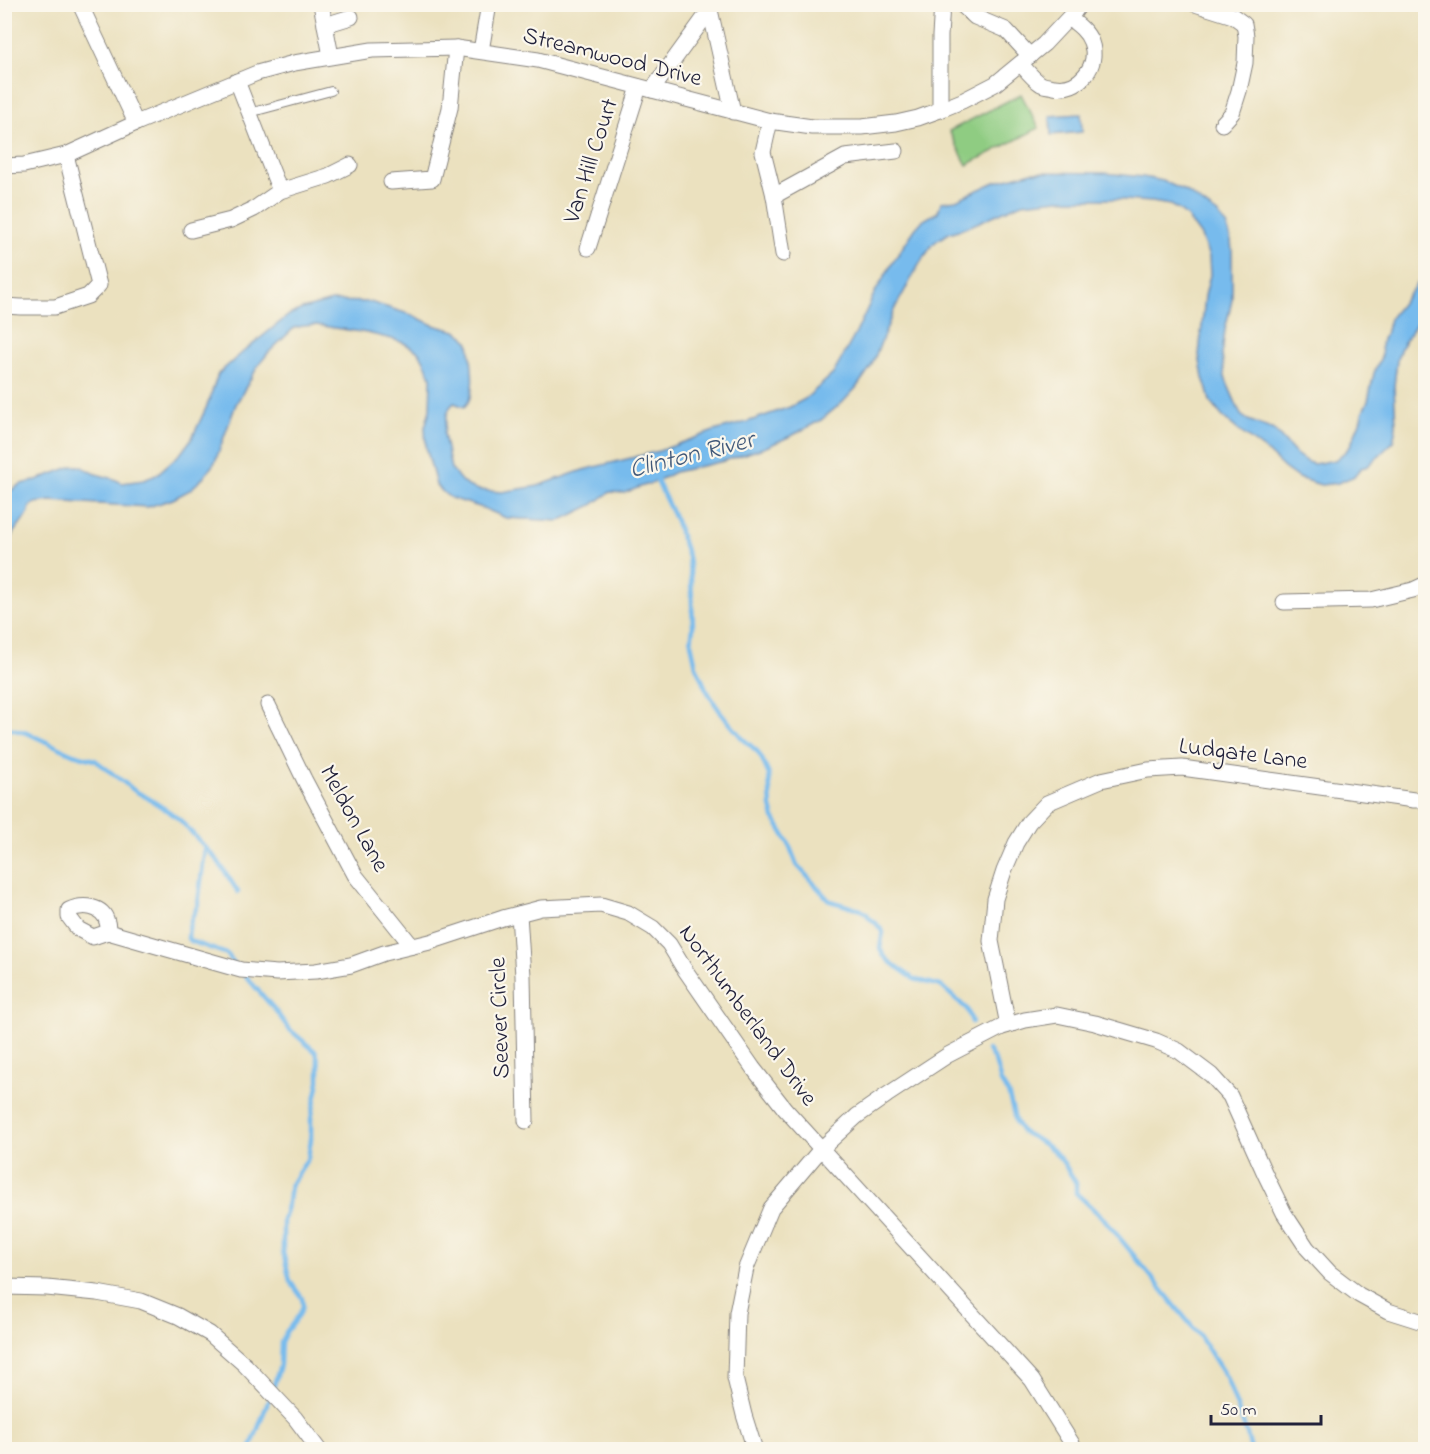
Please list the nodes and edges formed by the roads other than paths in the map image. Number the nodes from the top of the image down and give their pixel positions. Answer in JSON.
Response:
{"nodes":[{"id":1,"x":80,"y":4,"type":"edge"},
{"id":2,"x":321,"y":4,"type":"edge"},
{"id":3,"x":489,"y":4,"type":"edge"},
{"id":4,"x":942,"y":4,"type":"edge"},
{"id":5,"x":961,"y":4,"type":"edge"},
{"id":6,"x":1080,"y":4,"type":"edge"},
{"id":7,"x":1195,"y":4,"type":"edge"},
{"id":8,"x":711,"y":7,"type":"edge"},
{"id":9,"x":351,"y":17,"type":"dead end"},
{"id":10,"x":1069,"y":18,"type":"junction"},
{"id":11,"x":325,"y":25,"type":"junction"},
{"id":12,"x":456,"y":48,"type":"junction"},
{"id":13,"x":481,"y":51,"type":"junction"},
{"id":14,"x":331,"y":56,"type":"junction"},
{"id":15,"x":1025,"y":60,"type":"junction"},
{"id":16,"x":237,"y":81,"type":"junction"},
{"id":17,"x":645,"y":89,"type":"junction"},
{"id":18,"x":331,"y":91,"type":"dead end"},
{"id":19,"x":940,"y":110,"type":"junction"},
{"id":20,"x":733,"y":112,"type":"junction"},
{"id":21,"x":249,"y":113,"type":"junction"},
{"id":22,"x":770,"y":121,"type":"junction"},
{"id":23,"x":136,"y":123,"type":"junction"},
{"id":24,"x":1222,"y":124,"type":"dead end"},
{"id":25,"x":896,"y":151,"type":"dead end"},
{"id":26,"x":66,"y":155,"type":"junction"},
{"id":27,"x":350,"y":165,"type":"dead end"},
{"id":28,"x":4,"y":166,"type":"edge"},
{"id":29,"x":390,"y":182,"type":"dead end"},
{"id":30,"x":280,"y":191,"type":"junction"},
{"id":31,"x":774,"y":195,"type":"junction"},
{"id":32,"x":191,"y":230,"type":"dead end"},
{"id":33,"x":588,"y":249,"type":"dead end"},
{"id":34,"x":783,"y":254,"type":"dead end"},
{"id":35,"x":4,"y":306,"type":"edge"},
{"id":36,"x":1425,"y":584,"type":"edge"},
{"id":37,"x":1284,"y":602,"type":"dead end"},
{"id":38,"x":268,"y":705,"type":"dead end"},
{"id":39,"x":1425,"y":800,"type":"edge"},
{"id":40,"x":519,"y":914,"type":"junction"},
{"id":41,"x":108,"y":932,"type":"dead end"},
{"id":42,"x":412,"y":946,"type":"junction"},
{"id":43,"x":1008,"y":1025,"type":"junction"},
{"id":44,"x":526,"y":1121,"type":"dead end"},
{"id":45,"x":821,"y":1149,"type":"junction"},
{"id":46,"x":4,"y":1287,"type":"edge"},
{"id":47,"x":1425,"y":1323,"type":"edge"},
{"id":48,"x":319,"y":1449,"type":"edge"},
{"id":49,"x":755,"y":1449,"type":"edge"},
{"id":50,"x":1076,"y":1449,"type":"edge"}],
"edges":[{"from":1,"to":23,"type":"street"},
{"from":2,"to":11,"type":"street"},
{"from":3,"to":13,"type":"street"},
{"from":4,"to":19,"type":"street"},
{"from":5,"to":15,"type":"street"},
{"from":6,"to":10,"type":"street","name":"Streamwood Drive"},
{"from":7,"to":24,"type":"street"},
{"from":8,"to":17,"type":"street","name":"Van Hill Court"},
{"from":8,"to":20,"type":"street"},
{"from":9,"to":11,"type":"street"},
{"from":10,"to":15,"type":"street","name":"Streamwood Drive"},
{"from":10,"to":15,"type":"street"},
{"from":11,"to":14,"type":"street"},
{"from":12,"to":13,"type":"street","name":"Streamwood Drive"},
{"from":12,"to":14,"type":"street","name":"Streamwood Drive"},
{"from":12,"to":29,"type":"street"},
{"from":13,"to":17,"type":"street","name":"Streamwood Drive"},
{"from":14,"to":16,"type":"street","name":"Streamwood Drive"},
{"from":15,"to":19,"type":"street","name":"Streamwood Drive"},
{"from":16,"to":21,"type":"street"},
{"from":16,"to":23,"type":"street","name":"Streamwood Drive"},
{"from":17,"to":20,"type":"street","name":"Streamwood Drive"},
{"from":17,"to":33,"type":"street","name":"Van Hill Court"},
{"from":18,"to":21,"type":"lane"},
{"from":19,"to":22,"type":"street","name":"Streamwood Drive"},
{"from":20,"to":22,"type":"street","name":"Streamwood Drive"},
{"from":21,"to":30,"type":"street"},
{"from":22,"to":31,"type":"street"},
{"from":23,"to":26,"type":"street","name":"Streamwood Drive"},
{"from":25,"to":31,"type":"street"},
{"from":26,"to":28,"type":"street","name":"Streamwood Drive"},
{"from":26,"to":35,"type":"street"},
{"from":27,"to":30,"type":"street"},
{"from":30,"to":32,"type":"street"},
{"from":31,"to":34,"type":"street"},
{"from":36,"to":37,"type":"street"},
{"from":38,"to":42,"type":"street","name":"Meldon Lane"},
{"from":39,"to":43,"type":"street","name":"Ludgate Lane"},
{"from":40,"to":42,"type":"street","name":"Northumberland Drive"},
{"from":40,"to":44,"type":"street","name":"Seever Circle"},
{"from":40,"to":45,"type":"street","name":"Northumberland Drive"},
{"from":41,"to":42,"type":"street","name":"Northumberland Drive"},
{"from":43,"to":45,"type":"street"},
{"from":43,"to":47,"type":"street"},
{"from":45,"to":49,"type":"street"},
{"from":45,"to":50,"type":"street","name":"Northumberland Drive"},
{"from":46,"to":48,"type":"street"}]}
